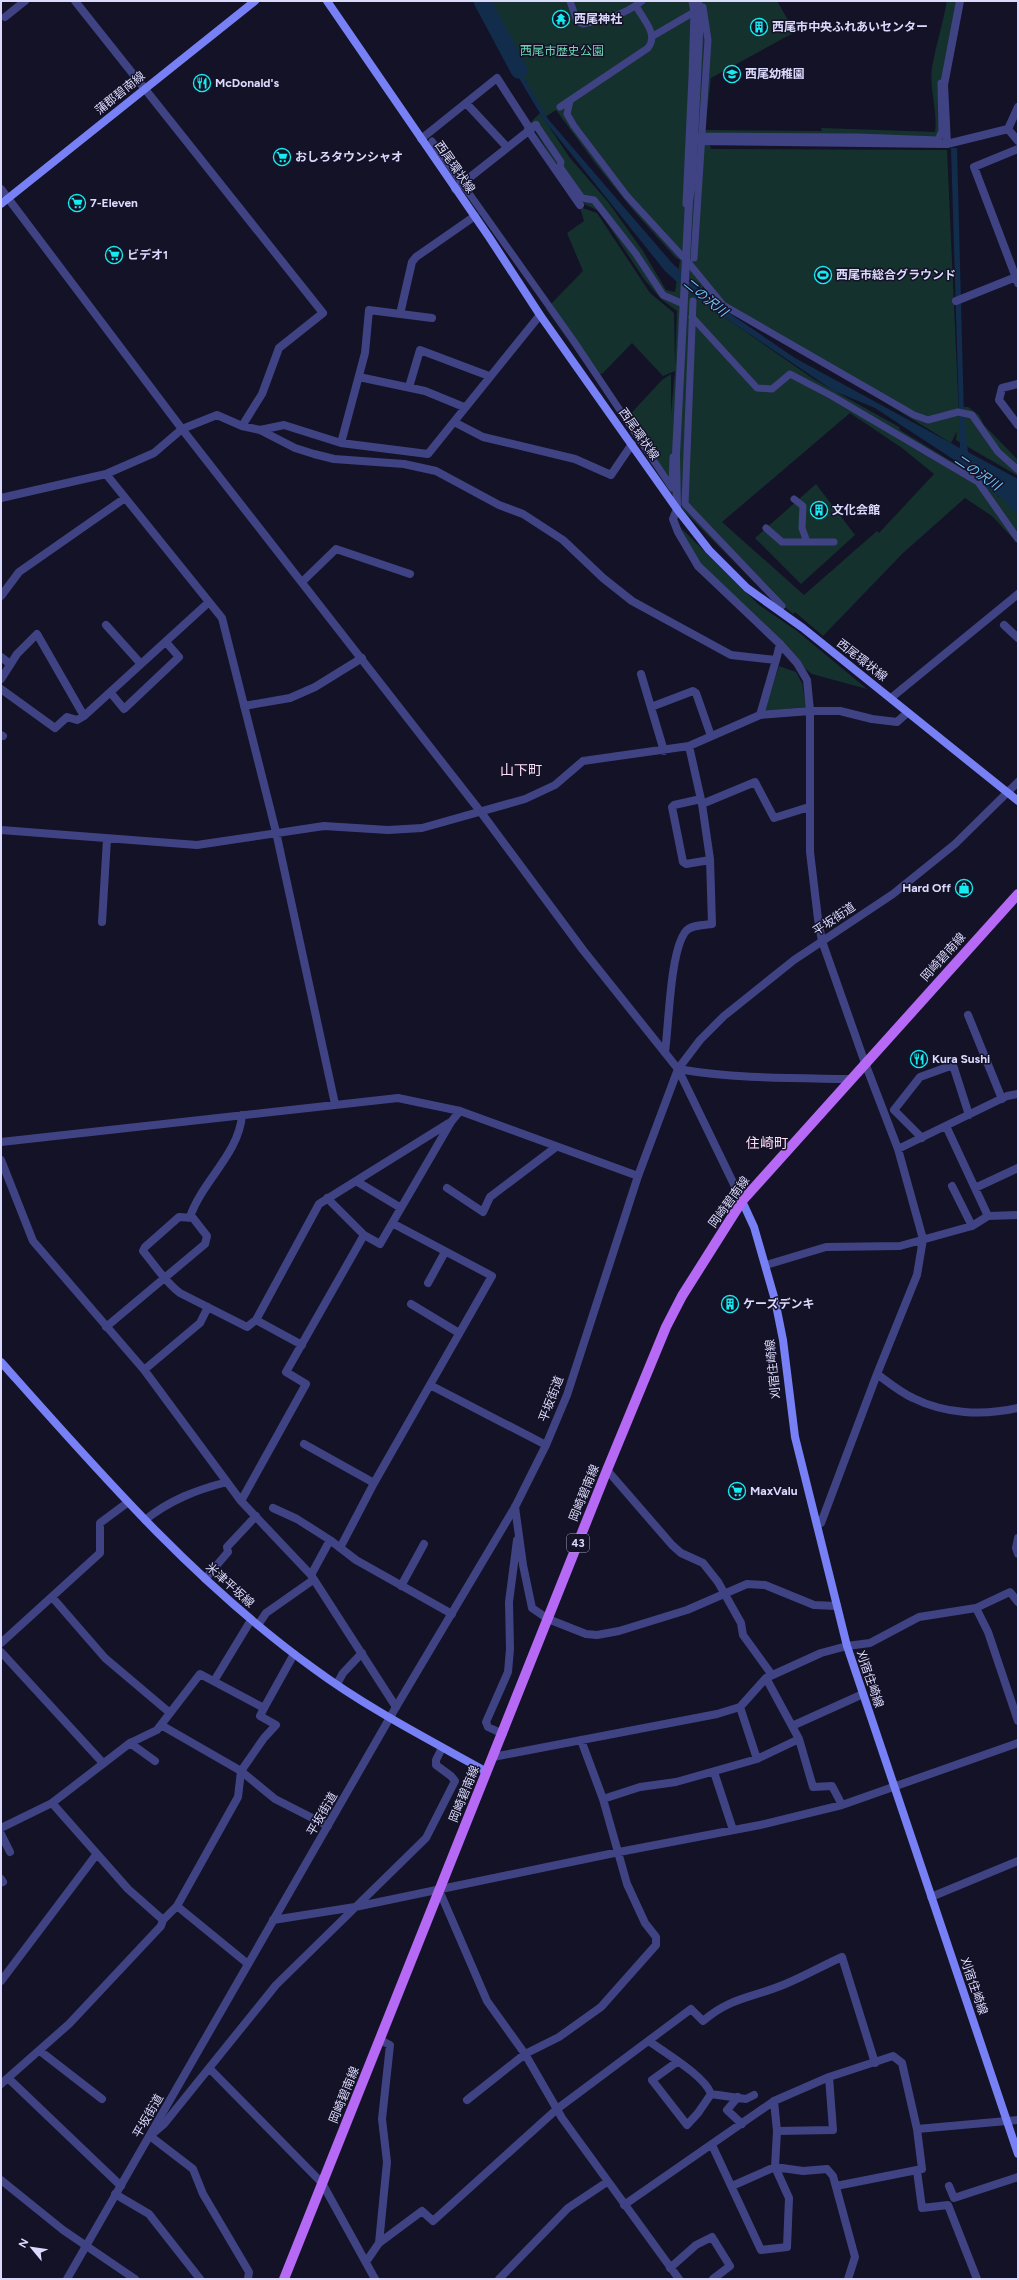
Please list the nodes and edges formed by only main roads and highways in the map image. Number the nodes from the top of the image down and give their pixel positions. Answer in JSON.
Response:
{"nodes":[{"id":1,"x":255,"y":1,"type":"edge"},
{"id":2,"x":327,"y":1,"type":"edge"},
{"id":3,"x":1,"y":204,"type":"edge"},
{"id":4,"x":1018,"y":801,"type":"edge"},
{"id":5,"x":1018,"y":894,"type":"edge"},
{"id":6,"x":742,"y":1201,"type":"junction"},
{"id":7,"x":1,"y":1362,"type":"edge"},
{"id":8,"x":487,"y":1772,"type":"junction"},
{"id":9,"x":1018,"y":2154,"type":"edge"},
{"id":10,"x":284,"y":2279,"type":"edge"}],
"edges":[{"from":1,"to":3,"type":"main road","name":"蒲郡碧南線"},
{"from":2,"to":4,"type":"main road","name":"西尾環状線"},
{"from":5,"to":6,"type":"main road","name":"岡崎碧南線","number":"43"},
{"from":6,"to":8,"type":"main road","name":"岡崎碧南線","number":"43"},
{"from":6,"to":9,"type":"main road","name":"刈宿住崎線"},
{"from":7,"to":8,"type":"main road","name":"米津平坂線"},
{"from":8,"to":10,"type":"main road","name":"岡崎碧南線","number":"43"}]}
